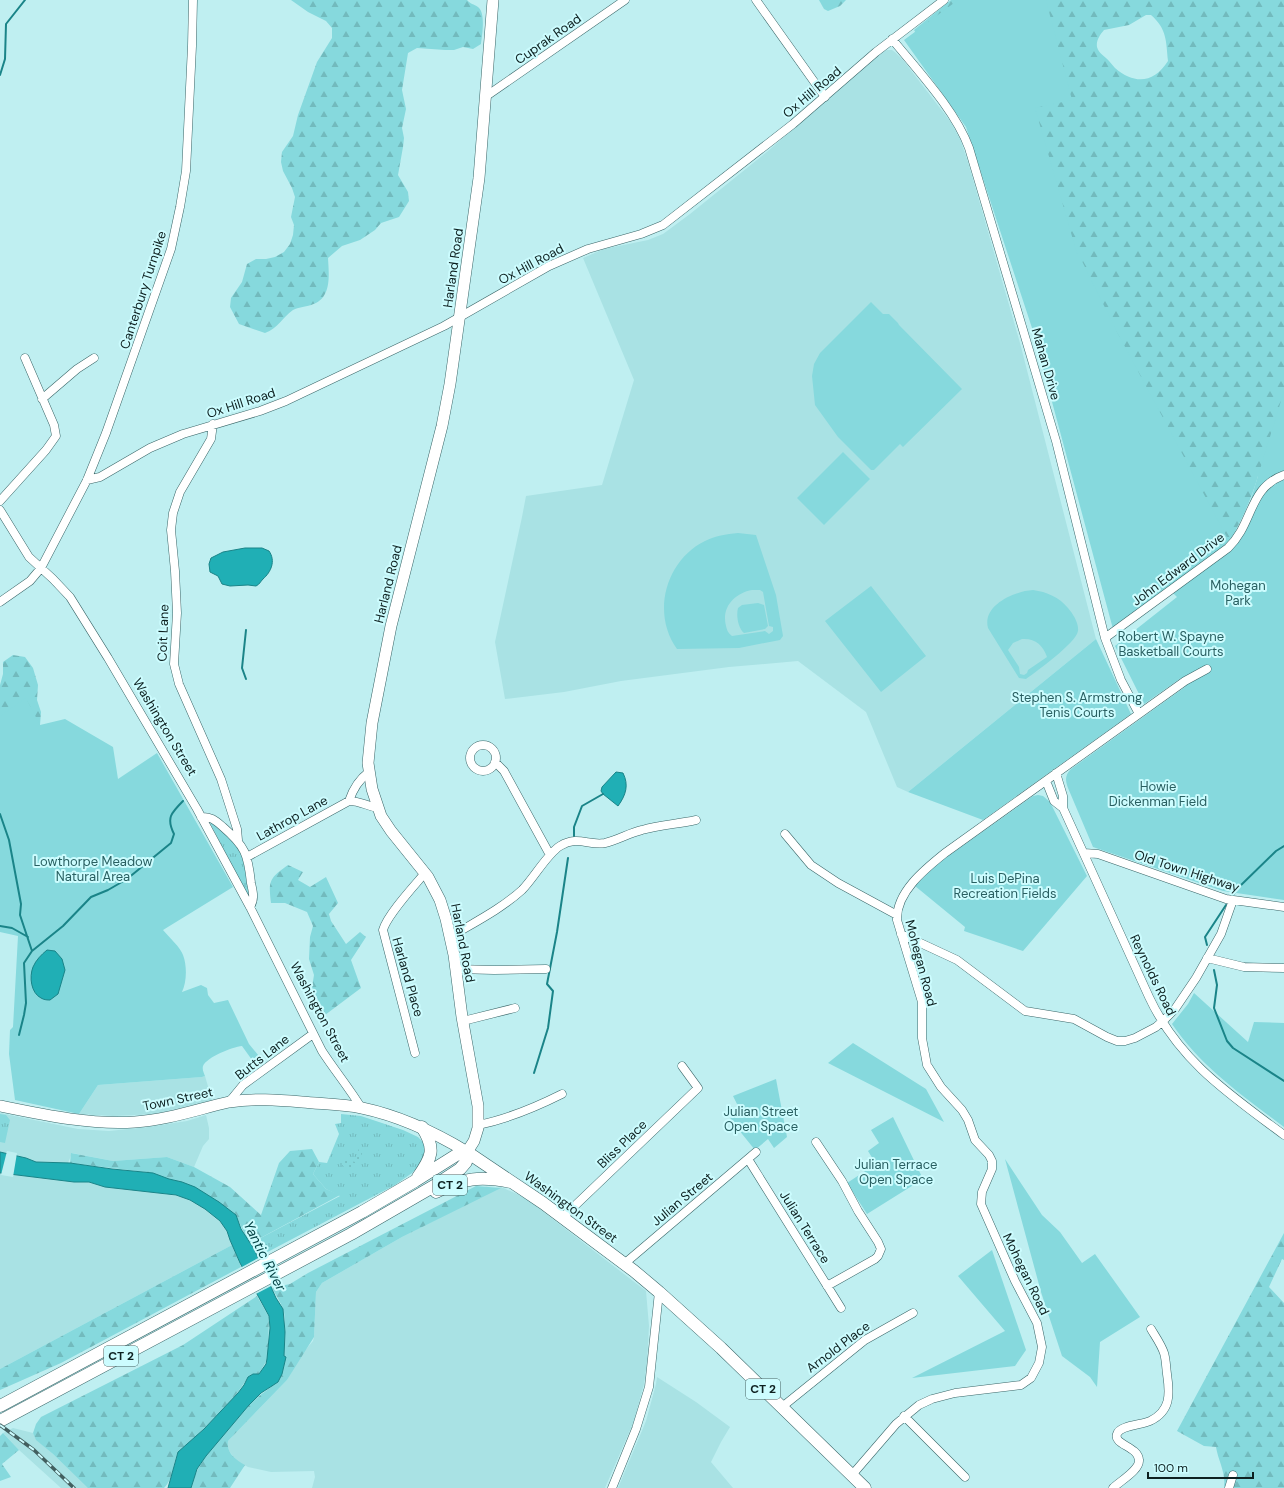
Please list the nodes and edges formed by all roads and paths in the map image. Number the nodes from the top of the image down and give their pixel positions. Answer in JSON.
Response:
{"nodes":[{"id":1,"x":193,"y":0,"type":"edge"},
{"id":2,"x":493,"y":0,"type":"edge"},
{"id":3,"x":625,"y":0,"type":"edge"},
{"id":4,"x":756,"y":0,"type":"edge"},
{"id":5,"x":944,"y":0,"type":"edge"},
{"id":6,"x":892,"y":39,"type":"junction"},
{"id":7,"x":485,"y":97,"type":"junction"},
{"id":8,"x":825,"y":97,"type":"junction"},
{"id":9,"x":460,"y":317,"type":"junction"},
{"id":10,"x":24,"y":358,"type":"dead end"},
{"id":11,"x":94,"y":358,"type":"dead end"},
{"id":12,"x":42,"y":399,"type":"junction"},
{"id":13,"x":213,"y":424,"type":"junction"},
{"id":14,"x":1284,"y":475,"type":"edge"},
{"id":15,"x":87,"y":480,"type":"junction"},
{"id":16,"x":0,"y":501,"type":"edge"},
{"id":17,"x":0,"y":510,"type":"edge"},
{"id":18,"x":40,"y":568,"type":"junction"},
{"id":19,"x":0,"y":602,"type":"edge"},
{"id":20,"x":1105,"y":638,"type":"junction"},
{"id":21,"x":1207,"y":669,"type":"dead end"},
{"id":22,"x":1139,"y":714,"type":"junction"},
{"id":23,"x":495,"y":762,"type":"dead end"},
{"id":24,"x":369,"y":772,"type":"junction"},
{"id":25,"x":1056,"y":774,"type":"junction"},
{"id":26,"x":1046,"y":781,"type":"junction"},
{"id":27,"x":349,"y":801,"type":"junction"},
{"id":28,"x":378,"y":808,"type":"junction"},
{"id":29,"x":1063,"y":808,"type":"junction"},
{"id":30,"x":201,"y":817,"type":"junction"},
{"id":31,"x":696,"y":820,"type":"dead end"},
{"id":32,"x":785,"y":834,"type":"dead end"},
{"id":33,"x":238,"y":840,"type":"junction"},
{"id":34,"x":1084,"y":853,"type":"junction"},
{"id":35,"x":550,"y":855,"type":"junction"},
{"id":36,"x":247,"y":856,"type":"junction"},
{"id":37,"x":425,"y":873,"type":"junction"},
{"id":38,"x":1233,"y":900,"type":"junction"},
{"id":39,"x":250,"y":907,"type":"junction"},
{"id":40,"x":1284,"y":907,"type":"edge"},
{"id":41,"x":897,"y":915,"type":"junction"},
{"id":42,"x":901,"y":934,"type":"junction"},
{"id":43,"x":450,"y":937,"type":"junction"},
{"id":44,"x":1207,"y":958,"type":"junction"},
{"id":45,"x":546,"y":968,"type":"dead end"},
{"id":46,"x":1284,"y":968,"type":"edge"},
{"id":47,"x":456,"y":969,"type":"junction"},
{"id":48,"x":515,"y":1008,"type":"dead end"},
{"id":49,"x":462,"y":1021,"type":"junction"},
{"id":50,"x":1162,"y":1022,"type":"junction"},
{"id":51,"x":313,"y":1034,"type":"junction"},
{"id":52,"x":415,"y":1053,"type":"dead end"},
{"id":53,"x":682,"y":1066,"type":"dead end"},
{"id":54,"x":562,"y":1094,"type":"dead end"},
{"id":55,"x":229,"y":1102,"type":"junction"},
{"id":56,"x":0,"y":1106,"type":"edge"},
{"id":57,"x":362,"y":1109,"type":"junction"},
{"id":58,"x":478,"y":1125,"type":"junction"},
{"id":59,"x":422,"y":1127,"type":"junction"},
{"id":60,"x":1284,"y":1135,"type":"edge"},
{"id":61,"x":816,"y":1142,"type":"dead end"},
{"id":62,"x":468,"y":1152,"type":"junction"},
{"id":63,"x":756,"y":1152,"type":"dead end"},
{"id":64,"x":748,"y":1159,"type":"junction"},
{"id":65,"x":415,"y":1181,"type":"junction"},
{"id":66,"x":514,"y":1182,"type":"junction"},
{"id":67,"x":391,"y":1211,"type":"junction"},
{"id":68,"x":562,"y":1218,"type":"junction"},
{"id":69,"x":624,"y":1264,"type":"junction"},
{"id":70,"x":827,"y":1286,"type":"junction"},
{"id":71,"x":659,"y":1292,"type":"junction"},
{"id":72,"x":841,"y":1308,"type":"dead end"},
{"id":73,"x":913,"y":1313,"type":"dead end"},
{"id":74,"x":1150,"y":1329,"type":"dead end"},
{"id":75,"x":50,"y":1379,"type":"junction"},
{"id":76,"x":0,"y":1398,"type":"edge"},
{"id":77,"x":0,"y":1406,"type":"edge"},
{"id":78,"x":782,"y":1407,"type":"junction"},
{"id":79,"x":904,"y":1416,"type":"junction"},
{"id":80,"x":2,"y":1421,"type":"edge"},
{"id":81,"x":852,"y":1475,"type":"junction"},
{"id":82,"x":1233,"y":1475,"type":"dead end"},
{"id":83,"x":965,"y":1476,"type":"dead end"},
{"id":84,"x":612,"y":1488,"type":"edge"},
{"id":85,"x":865,"y":1488,"type":"edge"},
{"id":86,"x":1113,"y":1488,"type":"edge"},
{"id":87,"x":1230,"y":1488,"type":"edge"}],
"edges":[{"from":1,"to":15,"type":"street","name":"Canterbury Turnpike"},
{"from":2,"to":7,"type":"main road","name":"Harland Road"},
{"from":3,"to":7,"type":"street","name":"Cuprak Road"},
{"from":4,"to":8,"type":"street"},
{"from":5,"to":6,"type":"street","name":"Ox Hill Road"},
{"from":6,"to":8,"type":"street","name":"Ox Hill Road"},
{"from":6,"to":20,"type":"street","name":"Mahan Drive"},
{"from":7,"to":9,"type":"main road","name":"Harland Road"},
{"from":8,"to":9,"type":"street","name":"Ox Hill Road"},
{"from":9,"to":13,"type":"street","name":"Ox Hill Road"},
{"from":9,"to":24,"type":"main road","name":"Harland Road"},
{"from":10,"to":12,"type":"street"},
{"from":11,"to":12,"type":"street"},
{"from":12,"to":16,"type":"street"},
{"from":13,"to":15,"type":"street","name":"Ox Hill Road"},
{"from":13,"to":33,"type":"street","name":"Coit Lane"},
{"from":14,"to":20,"type":"street","name":"John Edward Drive"},
{"from":15,"to":18,"type":"street","name":"Canterbury Turnpike"},
{"from":17,"to":18,"type":"street","name":"Washington Street"},
{"from":18,"to":19,"type":"street","name":"Canterbury Turnpike"},
{"from":18,"to":30,"type":"street","name":"Washington Street"},
{"from":20,"to":22,"type":"street","name":"Mahan Drive"},
{"from":21,"to":22,"type":"street","name":"Mohegan Road"},
{"from":22,"to":25,"type":"street","name":"Mohegan Road"},
{"from":23,"to":35,"type":"street"},
{"from":24,"to":27,"type":"street","name":"Lathrop Lane"},
{"from":24,"to":28,"type":"main road","name":"Harland Road"},
{"from":25,"to":26,"type":"street","name":"Mohegan Road"},
{"from":25,"to":29,"type":"street","name":"Reynolds Road"},
{"from":26,"to":29,"type":"street","name":"Reynolds Road"},
{"from":26,"to":41,"type":"street","name":"Mohegan Road"},
{"from":27,"to":28,"type":"street","name":"Lathrop Lane"},
{"from":27,"to":36,"type":"street","name":"Lathrop Lane"},
{"from":28,"to":37,"type":"main road","name":"Harland Road"},
{"from":29,"to":34,"type":"street","name":"Reynolds Road"},
{"from":30,"to":33,"type":"street","name":"Lathrop Lane"},
{"from":30,"to":39,"type":"street","name":"Washington Street"},
{"from":31,"to":35,"type":"street"},
{"from":32,"to":41,"type":"street"},
{"from":33,"to":36,"type":"street","name":"Lathrop Lane"},
{"from":34,"to":38,"type":"street","name":"Old Town Highway"},
{"from":34,"to":50,"type":"street","name":"Reynolds Road"},
{"from":35,"to":43,"type":"street"},
{"from":36,"to":39,"type":"street","name":"Lathrop Lane"},
{"from":37,"to":43,"type":"main road","name":"Harland Road"},
{"from":37,"to":52,"type":"street","name":"Harland Place"},
{"from":38,"to":40,"type":"street","name":"Old Town Highway"},
{"from":38,"to":44,"type":"street"},
{"from":39,"to":51,"type":"street","name":"Washington Street"},
{"from":41,"to":42,"type":"street","name":"Mohegan Road"},
{"from":42,"to":50,"type":"street"},
{"from":42,"to":79,"type":"street","name":"Mohegan Road"},
{"from":43,"to":47,"type":"main road","name":"Harland Road"},
{"from":44,"to":46,"type":"street"},
{"from":44,"to":50,"type":"street"},
{"from":45,"to":47,"type":"street"},
{"from":47,"to":49,"type":"main road","name":"Harland Road"},
{"from":48,"to":49,"type":"street"},
{"from":49,"to":58,"type":"main road","name":"Harland Road"},
{"from":50,"to":60,"type":"street","name":"Reynolds Road"},
{"from":51,"to":55,"type":"street","name":"Butts Lane"},
{"from":51,"to":57,"type":"street","name":"Washington Street"},
{"from":53,"to":68,"type":"street","name":"Bliss Place"},
{"from":54,"to":58,"type":"street"},
{"from":55,"to":56,"type":"main road","name":"Town Street"},
{"from":55,"to":57,"type":"main road","name":"Town Street"},
{"from":57,"to":59,"type":"main road","name":"Washington Street"},
{"from":58,"to":62,"type":"main road","name":"Harland Road"},
{"from":59,"to":62,"type":"main road","name":"Washington Street"},
{"from":59,"to":65,"type":"highway"},
{"from":61,"to":70,"type":"street"},
{"from":62,"to":65,"type":"highway","number":"CT 2"},
{"from":62,"to":66,"type":"highway","name":"Washington Street","number":"CT 2"},
{"from":62,"to":67,"type":"highway"},
{"from":63,"to":64,"type":"street","name":"Julian Street"},
{"from":64,"to":69,"type":"street","name":"Julian Street"},
{"from":64,"to":70,"type":"street","name":"Julian Terrace"},
{"from":65,"to":75,"type":"highway","number":"CT 2"},
{"from":66,"to":67,"type":"highway","number":"CT 2"},
{"from":66,"to":68,"type":"highway","name":"Washington Street","number":"CT 2"},
{"from":67,"to":80,"type":"highway","number":"CT 2"},
{"from":68,"to":69,"type":"highway","name":"Washington Street","number":"CT 2"},
{"from":69,"to":71,"type":"highway","name":"Washington Street","number":"CT 2"},
{"from":70,"to":72,"type":"street","name":"Julian Terrace"},
{"from":71,"to":78,"type":"highway","name":"Washington Street","number":"CT 2"},
{"from":71,"to":84,"type":"street"},
{"from":73,"to":78,"type":"street","name":"Arnold Place"},
{"from":74,"to":86,"type":"street"},
{"from":75,"to":76,"type":"highway"},
{"from":75,"to":77,"type":"highway","number":"CT 2"},
{"from":78,"to":81,"type":"highway","name":"Washington Street","number":"CT 2"},
{"from":79,"to":81,"type":"street","name":"Mohegan Road"},
{"from":79,"to":83,"type":"street"},
{"from":81,"to":85,"type":"highway","name":"Washington Street","number":"CT 2"},
{"from":82,"to":87,"type":"street"}]}
